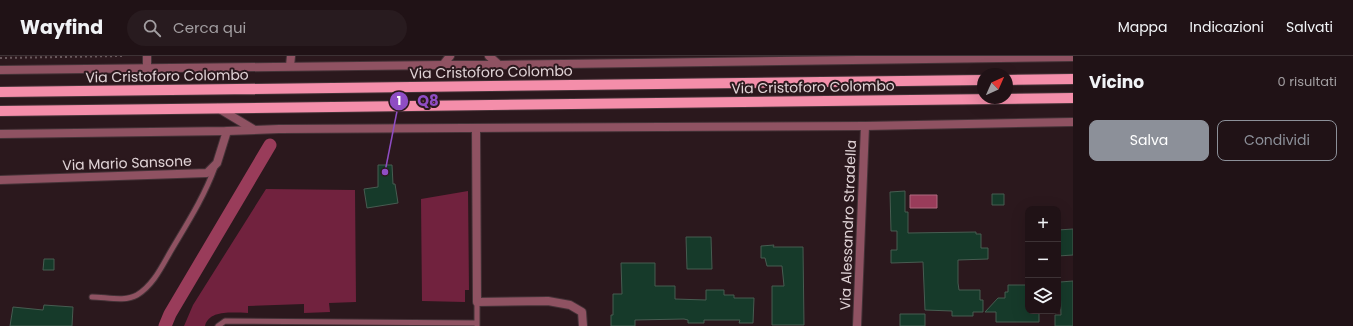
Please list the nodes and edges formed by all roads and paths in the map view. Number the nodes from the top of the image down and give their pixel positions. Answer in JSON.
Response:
{"nodes":[{"id":1,"x":122,"y":56,"type":"edge"},
{"id":2,"x":147,"y":56,"type":"edge"},
{"id":3,"x":291,"y":56,"type":"edge"},
{"id":4,"x":450,"y":56,"type":"edge"},
{"id":5,"x":489,"y":56,"type":"edge"},
{"id":6,"x":1031,"y":57,"type":"edge"},
{"id":7,"x":1073,"y":57,"type":"edge"},
{"id":8,"x":0,"y":58,"type":"edge"},
{"id":9,"x":973,"y":58,"type":"edge"},
{"id":10,"x":443,"y":64,"type":"junction"},
{"id":11,"x":290,"y":66,"type":"junction"},
{"id":12,"x":499,"y":66,"type":"junction"},
{"id":13,"x":147,"y":69,"type":"junction"},
{"id":14,"x":0,"y":70,"type":"edge"},
{"id":15,"x":1073,"y":79,"type":"edge"},
{"id":16,"x":977,"y":80,"type":"edge"},
{"id":17,"x":1013,"y":80,"type":"edge"},
{"id":18,"x":0,"y":92,"type":"edge"},
{"id":19,"x":1073,"y":98,"type":"edge"},
{"id":20,"x":218,"y":108,"type":"junction"},
{"id":21,"x":0,"y":111,"type":"edge"},
{"id":22,"x":1073,"y":122,"type":"edge"},
{"id":23,"x":865,"y":126,"type":"junction"},
{"id":24,"x":476,"y":128,"type":"junction"},
{"id":25,"x":253,"y":129,"type":"junction"},
{"id":26,"x":227,"y":131,"type":"junction"},
{"id":27,"x":0,"y":134,"type":"edge"},
{"id":28,"x":217,"y":163,"type":"junction"},
{"id":29,"x":0,"y":180,"type":"edge"},
{"id":30,"x":92,"y":297,"type":"dead end"},
{"id":31,"x":477,"y":302,"type":"junction"},
{"id":32,"x":477,"y":324,"type":"edge"},
{"id":33,"x":218,"y":326,"type":"edge"},
{"id":34,"x":583,"y":326,"type":"edge"},
{"id":35,"x":857,"y":326,"type":"edge"}],
"edges":[{"from":1,"to":8,"type":"path"},
{"from":2,"to":13,"type":"street"},
{"from":3,"to":11,"type":"street"},
{"from":4,"to":10,"type":"street"},
{"from":5,"to":12,"type":"street"},
{"from":6,"to":7,"type":"street","name":"Via Cristoforo Colombo"},
{"from":6,"to":9,"type":"street","name":"Via Cristoforo Colombo"},
{"from":9,"to":12,"type":"street","name":"Via Cristoforo Colombo"},
{"from":10,"to":11,"type":"street","name":"Via Cristoforo Colombo"},
{"from":10,"to":12,"type":"street","name":"Via Cristoforo Colombo"},
{"from":11,"to":13,"type":"street","name":"Via Cristoforo Colombo"},
{"from":13,"to":14,"type":"street","name":"Via Cristoforo Colombo"},
{"from":15,"to":17,"type":"main road"},
{"from":16,"to":18,"type":"main road","name":"Via Cristoforo Colombo"},
{"from":19,"to":20,"type":"main road","name":"Via Cristoforo Colombo"},
{"from":20,"to":21,"type":"main road","name":"Via Cristoforo Colombo"},
{"from":20,"to":25,"type":"street"},
{"from":22,"to":23,"type":"street"},
{"from":23,"to":24,"type":"street"},
{"from":23,"to":35,"type":"street","name":"Via Alessandro Stradella"},
{"from":24,"to":25,"type":"street"},
{"from":24,"to":31,"type":"street"},
{"from":25,"to":26,"type":"street"},
{"from":26,"to":27,"type":"street"},
{"from":26,"to":28,"type":"street"},
{"from":28,"to":29,"type":"street","name":"Via Mario Sansone"},
{"from":28,"to":30,"type":"lane"},
{"from":31,"to":32,"type":"lane"},
{"from":31,"to":34,"type":"street"},
{"from":32,"to":33,"type":"lane"}]}
